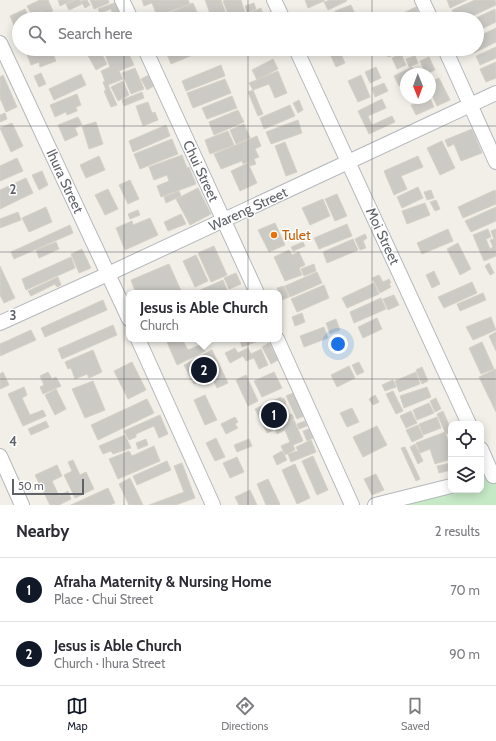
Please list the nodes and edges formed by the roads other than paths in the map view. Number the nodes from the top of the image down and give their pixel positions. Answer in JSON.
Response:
{"nodes":[{"id":1,"x":122,"y":0,"type":"edge"},
{"id":2,"x":274,"y":0,"type":"edge"},
{"id":3,"x":422,"y":0,"type":"edge"},
{"id":4,"x":128,"y":12,"type":"edge"},
{"id":5,"x":280,"y":12,"type":"edge"},
{"id":6,"x":428,"y":12,"type":"edge"},
{"id":7,"x":0,"y":43,"type":"edge"},
{"id":8,"x":148,"y":56,"type":"edge"},
{"id":9,"x":299,"y":56,"type":"edge"},
{"id":10,"x":448,"y":56,"type":"edge"},
{"id":11,"x":496,"y":93,"type":"edge"},
{"id":12,"x":471,"y":105,"type":"junction"},
{"id":13,"x":349,"y":162,"type":"junction"},
{"id":14,"x":496,"y":162,"type":"edge"},
{"id":15,"x":224,"y":220,"type":"junction"},
{"id":16,"x":108,"y":274,"type":"junction"},
{"id":17,"x":256,"y":290,"type":"edge"},
{"id":18,"x":126,"y":313,"type":"edge"},
{"id":19,"x":0,"y":323,"type":"edge"},
{"id":20,"x":139,"y":342,"type":"edge"},
{"id":21,"x":278,"y":342,"type":"edge"},
{"id":22,"x":468,"y":421,"type":"edge"},
{"id":23,"x":0,"y":456,"type":"edge"},
{"id":24,"x":484,"y":457,"type":"edge"},
{"id":25,"x":490,"y":476,"type":"edge"},
{"id":26,"x":448,"y":487,"type":"edge"},
{"id":27,"x":412,"y":500,"type":"edge"},
{"id":28,"x":22,"y":505,"type":"edge"},
{"id":29,"x":213,"y":505,"type":"edge"},
{"id":30,"x":352,"y":505,"type":"edge"},
{"id":31,"x":375,"y":505,"type":"edge"}],
"edges":[{"from":1,"to":4,"type":"street"},
{"from":2,"to":5,"type":"street"},
{"from":3,"to":6,"type":"street"},
{"from":7,"to":16,"type":"street","name":"Ihura Street"},
{"from":8,"to":15,"type":"street","name":"Chui Street"},
{"from":9,"to":13,"type":"street","name":"Moi Street"},
{"from":10,"to":12,"type":"street"},
{"from":11,"to":12,"type":"street","name":"Wareng Street"},
{"from":12,"to":13,"type":"street","name":"Wareng Street"},
{"from":12,"to":14,"type":"street"},
{"from":13,"to":15,"type":"street","name":"Wareng Street"},
{"from":13,"to":22,"type":"street","name":"Moi Street"},
{"from":15,"to":16,"type":"street","name":"Wareng Street"},
{"from":15,"to":17,"type":"street","name":"Chui Street"},
{"from":16,"to":18,"type":"street","name":"Ihura Street"},
{"from":16,"to":19,"type":"street","name":"Wareng Street"},
{"from":20,"to":29,"type":"street"},
{"from":21,"to":30,"type":"street"},
{"from":23,"to":28,"type":"street"},
{"from":24,"to":25,"type":"street"},
{"from":26,"to":27,"type":"street"},
{"from":27,"to":31,"type":"street"}]}
